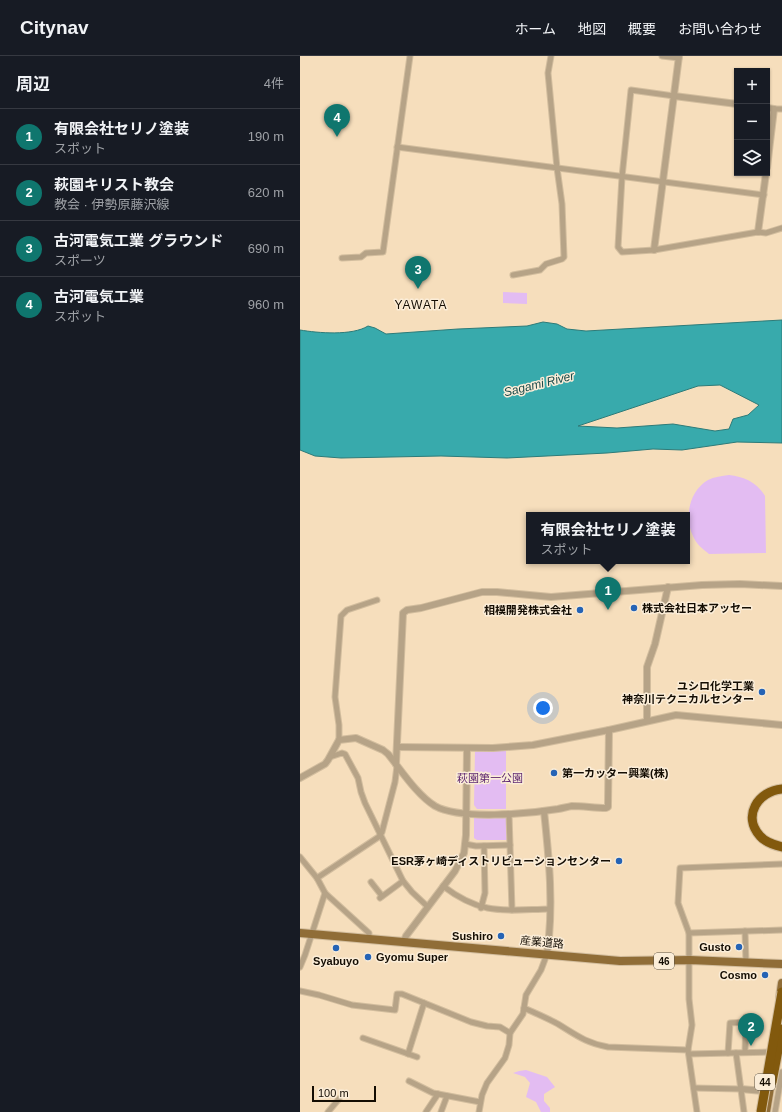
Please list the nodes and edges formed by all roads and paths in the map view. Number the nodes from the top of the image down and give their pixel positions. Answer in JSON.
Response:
{"nodes":[{"id":1,"x":410,"y":56,"type":"edge"},
{"id":2,"x":551,"y":56,"type":"edge"},
{"id":3,"x":662,"y":56,"type":"edge"},
{"id":4,"x":679,"y":57,"type":"edge"},
{"id":5,"x":674,"y":96,"type":"junction"},
{"id":6,"x":734,"y":104,"type":"edge"},
{"id":7,"x":770,"y":108,"type":"edge"},
{"id":8,"x":774,"y":108,"type":"junction"},
{"id":9,"x":782,"y":109,"type":"edge"},
{"id":10,"x":770,"y":142,"type":"edge"},
{"id":11,"x":397,"y":147,"type":"junction"},
{"id":12,"x":557,"y":168,"type":"junction"},
{"id":13,"x":766,"y":176,"type":"edge"},
{"id":14,"x":622,"y":177,"type":"junction"},
{"id":15,"x":662,"y":182,"type":"junction"},
{"id":16,"x":764,"y":195,"type":"junction"},
{"id":17,"x":782,"y":228,"type":"edge"},
{"id":18,"x":758,"y":232,"type":"junction"},
{"id":19,"x":654,"y":250,"type":"junction"},
{"id":20,"x":342,"y":258,"type":"dead end"},
{"id":21,"x":513,"y":275,"type":"dead end"},
{"id":22,"x":782,"y":586,"type":"edge"},
{"id":23,"x":668,"y":587,"type":"junction"},
{"id":24,"x":377,"y":600,"type":"dead end"},
{"id":25,"x":647,"y":722,"type":"junction"},
{"id":26,"x":782,"y":725,"type":"edge"},
{"id":27,"x":609,"y":730,"type":"junction"},
{"id":28,"x":339,"y":740,"type":"junction"},
{"id":29,"x":397,"y":747,"type":"junction"},
{"id":30,"x":467,"y":748,"type":"junction"},
{"id":31,"x":330,"y":757,"type":"junction"},
{"id":32,"x":397,"y":765,"type":"junction"},
{"id":33,"x":300,"y":778,"type":"edge"},
{"id":34,"x":782,"y":789,"type":"edge"},
{"id":35,"x":782,"y":794,"type":"edge"},
{"id":36,"x":544,"y":811,"type":"junction"},
{"id":37,"x":467,"y":813,"type":"junction"},
{"id":38,"x":510,"y":814,"type":"junction"},
{"id":39,"x":380,"y":835,"type":"junction"},
{"id":40,"x":782,"y":843,"type":"edge"},
{"id":41,"x":465,"y":844,"type":"junction"},
{"id":42,"x":510,"y":845,"type":"junction"},
{"id":43,"x":484,"y":846,"type":"junction"},
{"id":44,"x":782,"y":847,"type":"edge"},
{"id":45,"x":300,"y":857,"type":"edge"},
{"id":46,"x":782,"y":864,"type":"edge"},
{"id":47,"x":317,"y":878,"type":"junction"},
{"id":48,"x":403,"y":881,"type":"junction"},
{"id":49,"x":371,"y":882,"type":"dead end"},
{"id":50,"x":444,"y":886,"type":"junction"},
{"id":51,"x":326,"y":893,"type":"junction"},
{"id":52,"x":428,"y":907,"type":"junction"},
{"id":53,"x":481,"y":908,"type":"junction"},
{"id":54,"x":512,"y":910,"type":"junction"},
{"id":55,"x":550,"y":910,"type":"junction"},
{"id":56,"x":782,"y":930,"type":"edge"},
{"id":57,"x":745,"y":931,"type":"junction"},
{"id":58,"x":300,"y":933,"type":"edge"},
{"id":59,"x":689,"y":933,"type":"junction"},
{"id":60,"x":312,"y":934,"type":"junction"},
{"id":61,"x":370,"y":939,"type":"junction"},
{"id":62,"x":404,"y":941,"type":"junction"},
{"id":63,"x":547,"y":954,"type":"junction"},
{"id":64,"x":690,"y":960,"type":"junction"},
{"id":65,"x":746,"y":962,"type":"junction"},
{"id":66,"x":782,"y":964,"type":"edge"},
{"id":67,"x":300,"y":967,"type":"edge"},
{"id":68,"x":782,"y":983,"type":"edge"},
{"id":69,"x":300,"y":991,"type":"edge"},
{"id":70,"x":782,"y":992,"type":"edge"},
{"id":71,"x":424,"y":1003,"type":"junction"},
{"id":72,"x":524,"y":1008,"type":"junction"},
{"id":73,"x":782,"y":1020,"type":"edge"},
{"id":74,"x":782,"y":1029,"type":"edge"},
{"id":75,"x":510,"y":1034,"type":"junction"},
{"id":76,"x":363,"y":1038,"type":"dead end"},
{"id":77,"x":689,"y":1052,"type":"junction"},
{"id":78,"x":745,"y":1052,"type":"junction"},
{"id":79,"x":776,"y":1052,"type":"edge"},
{"id":80,"x":728,"y":1053,"type":"junction"},
{"id":81,"x":736,"y":1053,"type":"junction"},
{"id":82,"x":408,"y":1054,"type":"junction"},
{"id":83,"x":417,"y":1057,"type":"dead end"},
{"id":84,"x":782,"y":1072,"type":"edge"},
{"id":85,"x":409,"y":1081,"type":"dead end"},
{"id":86,"x":694,"y":1088,"type":"junction"},
{"id":87,"x":741,"y":1089,"type":"junction"},
{"id":88,"x":766,"y":1091,"type":"junction"},
{"id":89,"x":778,"y":1092,"type":"junction"},
{"id":90,"x":438,"y":1094,"type":"junction"},
{"id":91,"x":447,"y":1096,"type":"junction"},
{"id":92,"x":339,"y":1099,"type":"dead end"},
{"id":93,"x":480,"y":1102,"type":"junction"},
{"id":94,"x":328,"y":1112,"type":"edge"},
{"id":95,"x":426,"y":1112,"type":"edge"},
{"id":96,"x":441,"y":1112,"type":"edge"},
{"id":97,"x":479,"y":1112,"type":"edge"},
{"id":98,"x":697,"y":1112,"type":"edge"},
{"id":99,"x":744,"y":1112,"type":"edge"},
{"id":100,"x":760,"y":1112,"type":"edge"},
{"id":101,"x":766,"y":1112,"type":"edge"},
{"id":102,"x":775,"y":1112,"type":"edge"}],
"edges":[{"from":1,"to":11,"type":"street"},
{"from":2,"to":12,"type":"street"},
{"from":3,"to":4,"type":"street"},
{"from":4,"to":5,"type":"street"},
{"from":5,"to":6,"type":"street"},
{"from":5,"to":14,"type":"street"},
{"from":5,"to":15,"type":"street"},
{"from":7,"to":8,"type":"street"},
{"from":8,"to":9,"type":"street"},
{"from":8,"to":10,"type":"street"},
{"from":11,"to":12,"type":"street"},
{"from":11,"to":20,"type":"street"},
{"from":12,"to":14,"type":"street"},
{"from":12,"to":21,"type":"street"},
{"from":13,"to":16,"type":"street"},
{"from":14,"to":15,"type":"street"},
{"from":14,"to":19,"type":"street"},
{"from":15,"to":16,"type":"street"},
{"from":15,"to":19,"type":"street"},
{"from":16,"to":18,"type":"street"},
{"from":17,"to":18,"type":"street"},
{"from":18,"to":19,"type":"street"},
{"from":22,"to":23,"type":"street"},
{"from":23,"to":25,"type":"street"},
{"from":23,"to":29,"type":"street"},
{"from":24,"to":28,"type":"street"},
{"from":25,"to":26,"type":"street"},
{"from":25,"to":27,"type":"street"},
{"from":27,"to":30,"type":"street"},
{"from":27,"to":36,"type":"street"},
{"from":28,"to":31,"type":"street"},
{"from":28,"to":32,"type":"street"},
{"from":29,"to":30,"type":"street"},
{"from":29,"to":32,"type":"street"},
{"from":30,"to":37,"type":"street"},
{"from":31,"to":33,"type":"street"},
{"from":31,"to":39,"type":"street"},
{"from":32,"to":37,"type":"street"},
{"from":32,"to":39,"type":"street"},
{"from":34,"to":44,"type":"highway"},
{"from":35,"to":40,"type":"highway"},
{"from":36,"to":38,"type":"street"},
{"from":36,"to":55,"type":"street"},
{"from":37,"to":38,"type":"street"},
{"from":37,"to":41,"type":"street"},
{"from":38,"to":42,"type":"street"},
{"from":39,"to":47,"type":"street"},
{"from":39,"to":48,"type":"street"},
{"from":41,"to":43,"type":"street"},
{"from":41,"to":50,"type":"street"},
{"from":42,"to":43,"type":"street"},
{"from":42,"to":54,"type":"street"},
{"from":43,"to":53,"type":"street"},
{"from":45,"to":47,"type":"street"},
{"from":46,"to":59,"type":"street"},
{"from":47,"to":51,"type":"street"},
{"from":48,"to":49,"type":"street"},
{"from":48,"to":52,"type":"street"},
{"from":50,"to":52,"type":"street"},
{"from":50,"to":53,"type":"street"},
{"from":51,"to":60,"type":"street"},
{"from":51,"to":61,"type":"street"},
{"from":52,"to":62,"type":"street"},
{"from":53,"to":54,"type":"street"},
{"from":54,"to":55,"type":"street"},
{"from":55,"to":63,"type":"street"},
{"from":56,"to":57,"type":"street"},
{"from":57,"to":59,"type":"street"},
{"from":57,"to":65,"type":"street"},
{"from":58,"to":60,"type":"main road","name":"産業道路","number":"46"},
{"from":59,"to":64,"type":"street"},
{"from":60,"to":61,"type":"main road","name":"産業道路","number":"46"},
{"from":60,"to":67,"type":"street"},
{"from":61,"to":62,"type":"main road","name":"産業道路","number":"46"},
{"from":62,"to":63,"type":"main road","name":"産業道路","number":"46"},
{"from":63,"to":64,"type":"main road","name":"産業道路","number":"46"},
{"from":63,"to":72,"type":"street"},
{"from":64,"to":65,"type":"main road","name":"産業道路","number":"46"},
{"from":64,"to":77,"type":"street"},
{"from":65,"to":66,"type":"main road","name":"産業道路","number":"46"},
{"from":68,"to":79,"type":"main road","number":"44"},
{"from":69,"to":71,"type":"street"},
{"from":70,"to":100,"type":"highway","bridge":true},
{"from":71,"to":75,"type":"street"},
{"from":71,"to":82,"type":"street"},
{"from":72,"to":75,"type":"street"},
{"from":72,"to":77,"type":"street"},
{"from":73,"to":79,"type":"main road","number":"44"},
{"from":74,"to":101,"type":"highway","bridge":true},
{"from":75,"to":93,"type":"street"},
{"from":76,"to":82,"type":"street"},
{"from":77,"to":80,"type":"street"},
{"from":77,"to":86,"type":"street"},
{"from":78,"to":79,"type":"street"},
{"from":78,"to":80,"type":"street"},
{"from":78,"to":81,"type":"street"},
{"from":79,"to":88,"type":"main road","number":"44"},
{"from":80,"to":81,"type":"street"},
{"from":81,"to":87,"type":"street"},
{"from":82,"to":83,"type":"street"},
{"from":84,"to":89,"type":"street"},
{"from":85,"to":90,"type":"street"},
{"from":86,"to":87,"type":"street"},
{"from":86,"to":98,"type":"street"},
{"from":87,"to":88,"type":"street"},
{"from":87,"to":99,"type":"street"},
{"from":88,"to":89,"type":"street"},
{"from":88,"to":100,"type":"main road","number":"44"},
{"from":88,"to":101,"type":"main road","number":"44"},
{"from":89,"to":102,"type":"street"},
{"from":90,"to":91,"type":"street"},
{"from":90,"to":95,"type":"street"},
{"from":91,"to":93,"type":"street"},
{"from":91,"to":96,"type":"street"},
{"from":92,"to":94,"type":"street"},
{"from":93,"to":97,"type":"street"}]}
